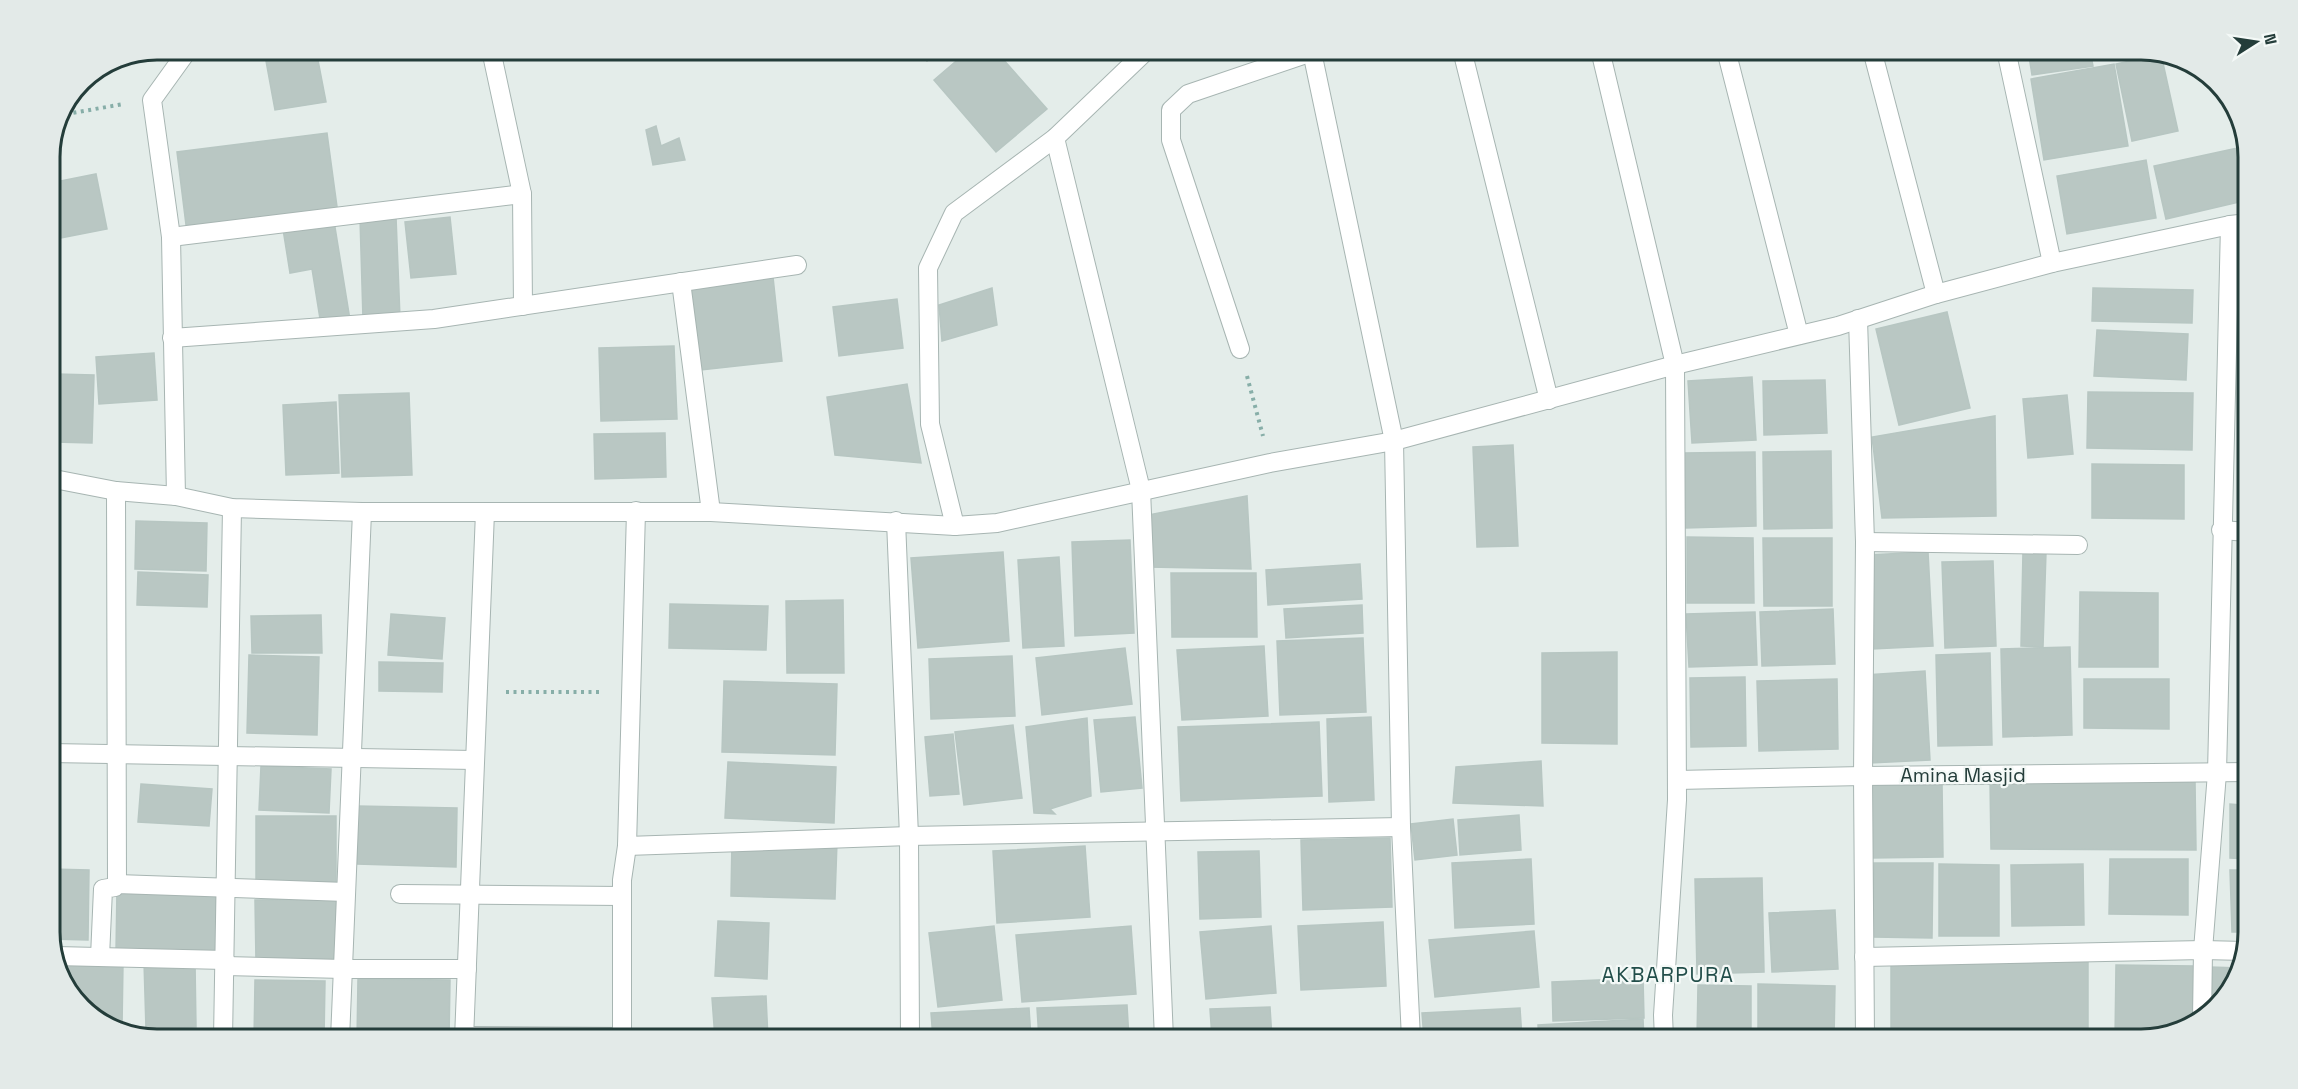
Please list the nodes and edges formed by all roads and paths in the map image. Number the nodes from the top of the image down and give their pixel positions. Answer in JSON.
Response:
{"nodes":[{"id":1,"x":181,"y":60,"type":"edge"},
{"id":2,"x":493,"y":60,"type":"edge"},
{"id":3,"x":1133,"y":60,"type":"edge"},
{"id":4,"x":1292,"y":60,"type":"edge"},
{"id":5,"x":1322,"y":60,"type":"edge"},
{"id":6,"x":1464,"y":60,"type":"edge"},
{"id":7,"x":1602,"y":60,"type":"edge"},
{"id":8,"x":1729,"y":60,"type":"edge"},
{"id":9,"x":1875,"y":60,"type":"edge"},
{"id":10,"x":2008,"y":60,"type":"edge"},
{"id":11,"x":152,"y":100,"type":"junction"},
{"id":12,"x":70,"y":113,"type":"edge"},
{"id":13,"x":1055,"y":138,"type":"junction"},
{"id":14,"x":522,"y":195,"type":"junction"},
{"id":15,"x":2238,"y":224,"type":"edge"},
{"id":16,"x":2230,"y":225,"type":"junction"},
{"id":17,"x":171,"y":237,"type":"junction"},
{"id":18,"x":2052,"y":263,"type":"junction"},
{"id":19,"x":797,"y":265,"type":"dead end"},
{"id":20,"x":681,"y":282,"type":"junction"},
{"id":21,"x":1936,"y":294,"type":"junction"},
{"id":22,"x":523,"y":306,"type":"junction"},
{"id":23,"x":1857,"y":319,"type":"junction"},
{"id":24,"x":1799,"y":335,"type":"junction"},
{"id":25,"x":172,"y":338,"type":"junction"},
{"id":26,"x":1240,"y":349,"type":"joint"},
{"id":27,"x":1675,"y":365,"type":"junction"},
{"id":28,"x":1549,"y":400,"type":"junction"},
{"id":29,"x":1394,"y":441,"type":"junction"},
{"id":30,"x":1270,"y":463,"type":"junction"},
{"id":31,"x":60,"y":481,"type":"edge"},
{"id":32,"x":1141,"y":490,"type":"junction"},
{"id":33,"x":116,"y":491,"type":"junction"},
{"id":34,"x":176,"y":496,"type":"junction"},
{"id":35,"x":232,"y":508,"type":"junction"},
{"id":36,"x":636,"y":511,"type":"junction"},
{"id":37,"x":485,"y":512,"type":"junction"},
{"id":38,"x":711,"y":512,"type":"junction"},
{"id":39,"x":362,"y":513,"type":"junction"},
{"id":40,"x":896,"y":521,"type":"junction"},
{"id":41,"x":955,"y":526,"type":"junction"},
{"id":42,"x":2222,"y":530,"type":"junction"},
{"id":43,"x":2238,"y":531,"type":"edge"},
{"id":44,"x":1865,"y":542,"type":"junction"},
{"id":45,"x":2078,"y":545,"type":"dead end"},
{"id":46,"x":631,"y":692,"type":"junction"},
{"id":47,"x":477,"y":693,"type":"junction"},
{"id":48,"x":60,"y":753,"type":"edge"},
{"id":49,"x":117,"y":753,"type":"junction"},
{"id":50,"x":228,"y":757,"type":"junction"},
{"id":51,"x":351,"y":759,"type":"junction"},
{"id":52,"x":474,"y":760,"type":"junction"},
{"id":53,"x":2238,"y":772,"type":"edge"},
{"id":54,"x":2217,"y":773,"type":"junction"},
{"id":55,"x":1863,"y":776,"type":"junction"},
{"id":56,"x":1677,"y":780,"type":"junction"},
{"id":57,"x":1401,"y":826,"type":"junction"},
{"id":58,"x":1156,"y":830,"type":"junction"},
{"id":59,"x":909,"y":836,"type":"junction"},
{"id":60,"x":627,"y":846,"type":"junction"},
{"id":61,"x":117,"y":884,"type":"junction"},
{"id":62,"x":225,"y":888,"type":"junction"},
{"id":63,"x":346,"y":892,"type":"junction"},
{"id":64,"x":400,"y":894,"type":"dead end"},
{"id":65,"x":470,"y":894,"type":"junction"},
{"id":66,"x":622,"y":896,"type":"junction"},
{"id":67,"x":2203,"y":950,"type":"junction"},
{"id":68,"x":2236,"y":951,"type":"edge"},
{"id":69,"x":64,"y":957,"type":"edge"},
{"id":70,"x":100,"y":957,"type":"junction"},
{"id":71,"x":1864,"y":957,"type":"junction"},
{"id":72,"x":225,"y":963,"type":"junction"},
{"id":73,"x":343,"y":969,"type":"junction"},
{"id":74,"x":467,"y":969,"type":"junction"},
{"id":75,"x":2202,"y":1007,"type":"edge"},
{"id":76,"x":223,"y":1029,"type":"edge"},
{"id":77,"x":340,"y":1029,"type":"edge"},
{"id":78,"x":464,"y":1029,"type":"edge"},
{"id":79,"x":622,"y":1029,"type":"edge"},
{"id":80,"x":910,"y":1029,"type":"edge"},
{"id":81,"x":1164,"y":1029,"type":"edge"},
{"id":82,"x":1410,"y":1029,"type":"edge"},
{"id":83,"x":1664,"y":1029,"type":"edge"},
{"id":84,"x":1865,"y":1029,"type":"edge"}],
"edges":[{"from":1,"to":11,"type":"street"},
{"from":2,"to":14,"type":"street"},
{"from":3,"to":13,"type":"street"},
{"from":4,"to":26,"type":"street"},
{"from":5,"to":29,"type":"street"},
{"from":6,"to":28,"type":"street"},
{"from":7,"to":27,"type":"street"},
{"from":8,"to":24,"type":"street"},
{"from":9,"to":21,"type":"street"},
{"from":10,"to":18,"type":"street"},
{"from":11,"to":12,"type":"path"},
{"from":11,"to":17,"type":"street"},
{"from":13,"to":32,"type":"street"},
{"from":13,"to":41,"type":"street"},
{"from":14,"to":17,"type":"street"},
{"from":14,"to":22,"type":"street"},
{"from":15,"to":16,"type":"street"},
{"from":16,"to":18,"type":"street"},
{"from":16,"to":42,"type":"street"},
{"from":17,"to":25,"type":"street"},
{"from":18,"to":21,"type":"street"},
{"from":19,"to":20,"type":"street"},
{"from":20,"to":22,"type":"street"},
{"from":20,"to":38,"type":"street"},
{"from":21,"to":23,"type":"street"},
{"from":22,"to":25,"type":"street"},
{"from":23,"to":24,"type":"street"},
{"from":23,"to":44,"type":"street"},
{"from":24,"to":27,"type":"street"},
{"from":25,"to":34,"type":"street"},
{"from":26,"to":30,"type":"path"},
{"from":27,"to":28,"type":"street"},
{"from":27,"to":56,"type":"street"},
{"from":28,"to":29,"type":"street"},
{"from":29,"to":30,"type":"street"},
{"from":29,"to":57,"type":"street"},
{"from":30,"to":32,"type":"street"},
{"from":31,"to":33,"type":"street"},
{"from":32,"to":41,"type":"street"},
{"from":32,"to":58,"type":"street"},
{"from":33,"to":34,"type":"street"},
{"from":33,"to":49,"type":"street"},
{"from":34,"to":35,"type":"street"},
{"from":35,"to":39,"type":"street"},
{"from":35,"to":50,"type":"street"},
{"from":36,"to":37,"type":"street"},
{"from":36,"to":38,"type":"street"},
{"from":36,"to":46,"type":"street"},
{"from":37,"to":39,"type":"street"},
{"from":37,"to":47,"type":"street"},
{"from":38,"to":40,"type":"street"},
{"from":39,"to":51,"type":"street"},
{"from":40,"to":41,"type":"street"},
{"from":40,"to":59,"type":"street"},
{"from":42,"to":43,"type":"street"},
{"from":42,"to":54,"type":"street"},
{"from":44,"to":45,"type":"street"},
{"from":44,"to":55,"type":"street"},
{"from":46,"to":47,"type":"path"},
{"from":46,"to":60,"type":"street"},
{"from":47,"to":52,"type":"street"},
{"from":48,"to":49,"type":"street"},
{"from":49,"to":50,"type":"street"},
{"from":49,"to":61,"type":"street"},
{"from":50,"to":51,"type":"street"},
{"from":50,"to":62,"type":"street"},
{"from":51,"to":52,"type":"street"},
{"from":51,"to":63,"type":"street"},
{"from":52,"to":65,"type":"street"},
{"from":53,"to":54,"type":"street","name":"Amina Masjid"},
{"from":54,"to":55,"type":"street","name":"Amina Masjid"},
{"from":54,"to":67,"type":"street"},
{"from":55,"to":56,"type":"street","name":"Amina Masjid"},
{"from":55,"to":71,"type":"street"},
{"from":56,"to":83,"type":"street"},
{"from":57,"to":58,"type":"street"},
{"from":57,"to":82,"type":"street"},
{"from":58,"to":59,"type":"street"},
{"from":58,"to":81,"type":"street"},
{"from":59,"to":60,"type":"street"},
{"from":59,"to":80,"type":"street"},
{"from":60,"to":66,"type":"street"},
{"from":61,"to":62,"type":"street"},
{"from":61,"to":70,"type":"street"},
{"from":62,"to":63,"type":"street"},
{"from":62,"to":72,"type":"street"},
{"from":63,"to":73,"type":"street"},
{"from":64,"to":65,"type":"street"},
{"from":65,"to":66,"type":"street"},
{"from":65,"to":74,"type":"street"},
{"from":66,"to":79,"type":"street"},
{"from":67,"to":68,"type":"street"},
{"from":67,"to":71,"type":"street"},
{"from":67,"to":75,"type":"street"},
{"from":69,"to":70,"type":"street"},
{"from":70,"to":72,"type":"street"},
{"from":71,"to":84,"type":"street"},
{"from":72,"to":73,"type":"street"},
{"from":72,"to":76,"type":"street"},
{"from":73,"to":74,"type":"street"},
{"from":73,"to":77,"type":"street"},
{"from":74,"to":78,"type":"street"}]}
